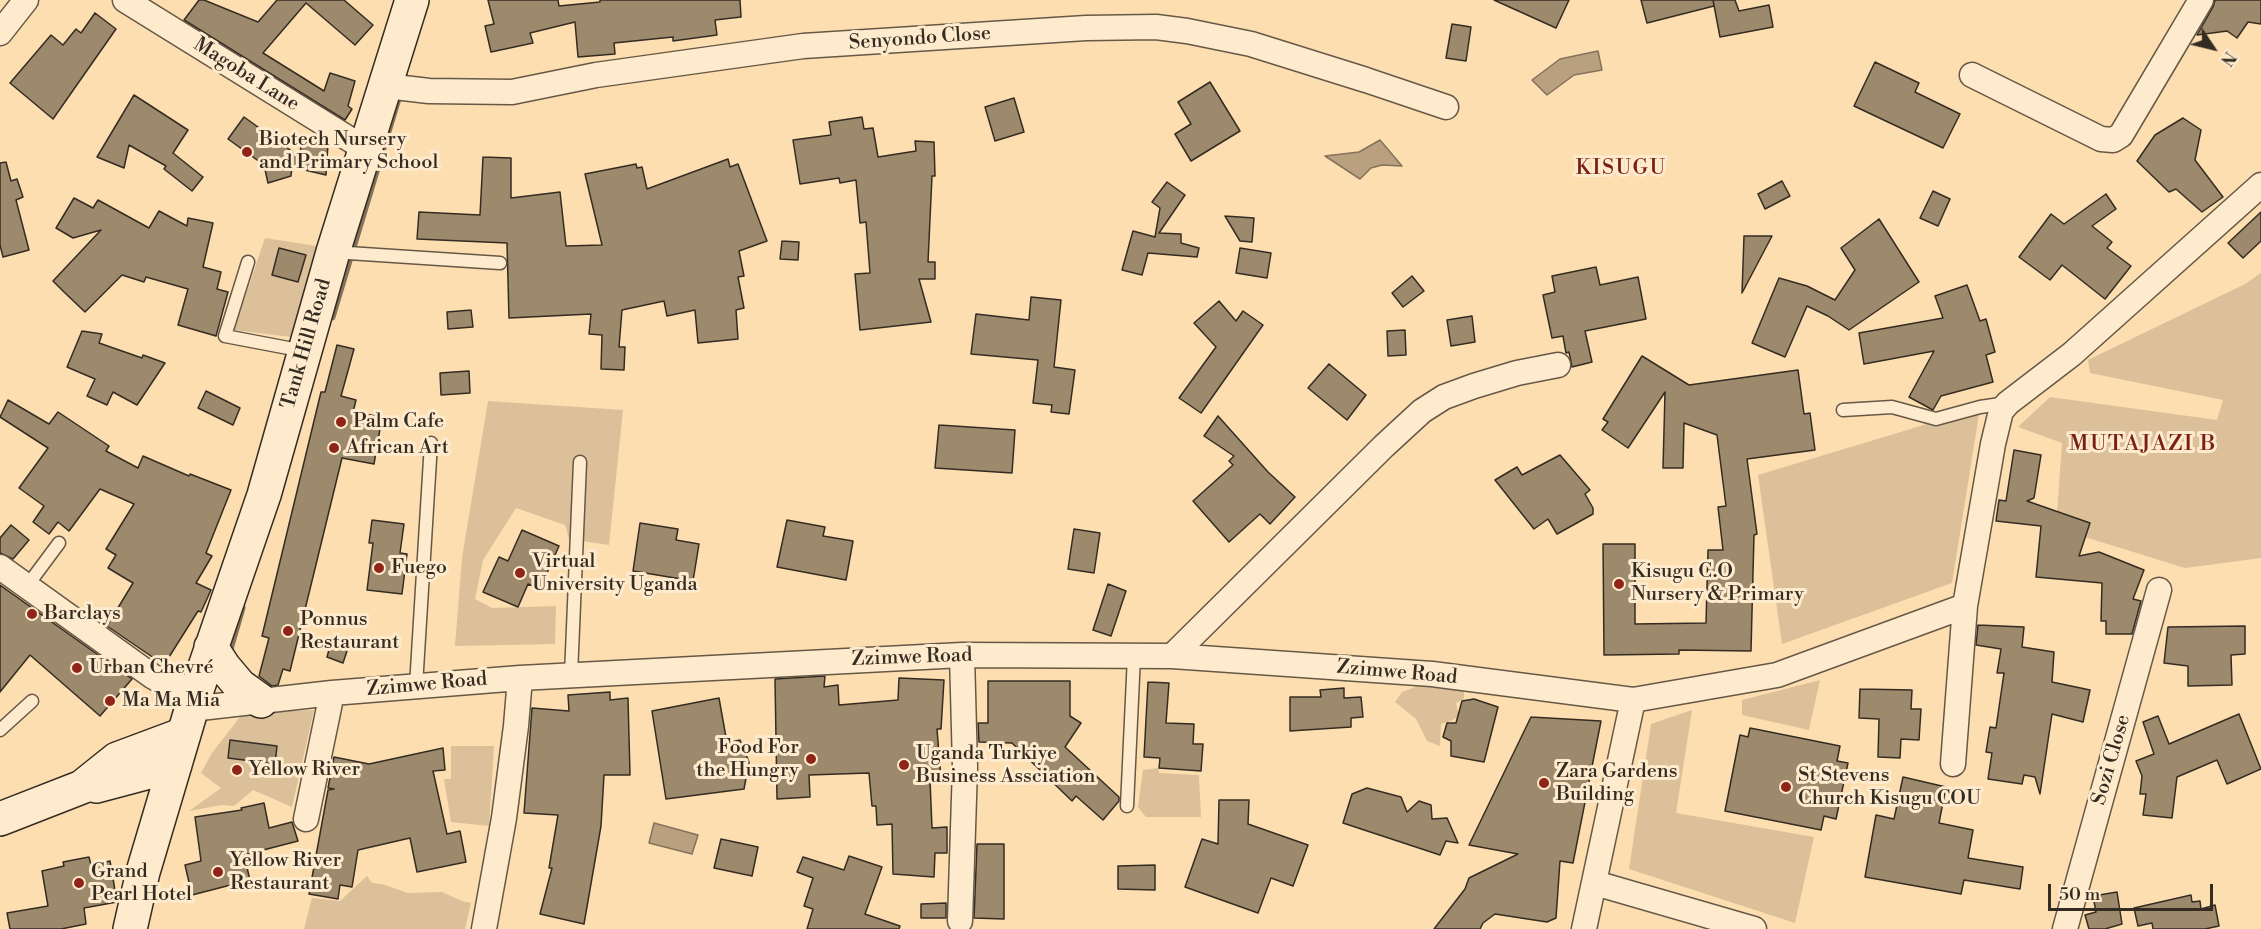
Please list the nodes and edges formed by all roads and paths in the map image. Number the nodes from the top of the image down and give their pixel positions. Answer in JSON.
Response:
{"nodes":[{"id":1,"x":26,"y":0,"type":"edge"},
{"id":2,"x":125,"y":0,"type":"edge"},
{"id":3,"x":412,"y":0,"type":"edge"},
{"id":4,"x":2201,"y":0,"type":"edge"},
{"id":5,"x":0,"y":33,"type":"edge"},
{"id":6,"x":1972,"y":75,"type":"dead end"},
{"id":7,"x":386,"y":86,"type":"junction"},
{"id":8,"x":1446,"y":107,"type":"dead end"},
{"id":9,"x":367,"y":150,"type":"junction"},
{"id":10,"x":2261,"y":185,"type":"edge"},
{"id":11,"x":333,"y":252,"type":"junction"},
{"id":12,"x":248,"y":262,"type":"dead end"},
{"id":13,"x":500,"y":263,"type":"dead end"},
{"id":14,"x":305,"y":351,"type":"junction"},
{"id":15,"x":1558,"y":365,"type":"dead end"},
{"id":16,"x":2008,"y":403,"type":"junction"},
{"id":17,"x":1843,"y":410,"type":"dead end"},
{"id":18,"x":431,"y":443,"type":"dead end"},
{"id":19,"x":580,"y":462,"type":"dead end"},
{"id":20,"x":58,"y":543,"type":"dead end"},
{"id":21,"x":0,"y":567,"type":"edge"},
{"id":22,"x":27,"y":586,"type":"junction"},
{"id":23,"x":2159,"y":590,"type":"dead end"},
{"id":24,"x":1965,"y":606,"type":"junction"},
{"id":25,"x":212,"y":646,"type":"junction"},
{"id":26,"x":962,"y":655,"type":"junction"},
{"id":27,"x":1134,"y":656,"type":"junction"},
{"id":28,"x":1172,"y":656,"type":"junction"},
{"id":29,"x":571,"y":675,"type":"junction"},
{"id":30,"x":520,"y":678,"type":"junction"},
{"id":31,"x":416,"y":686,"type":"junction"},
{"id":32,"x":332,"y":693,"type":"junction"},
{"id":33,"x":1633,"y":700,"type":"junction"},
{"id":34,"x":32,"y":701,"type":"dead end"},
{"id":35,"x":261,"y":701,"type":"junction"},
{"id":36,"x":192,"y":707,"type":"junction"},
{"id":37,"x":0,"y":730,"type":"edge"},
{"id":38,"x":1953,"y":764,"type":"dead end"},
{"id":39,"x":175,"y":765,"type":"junction"},
{"id":40,"x":82,"y":787,"type":"junction"},
{"id":41,"x":1127,"y":806,"type":"dead end"},
{"id":42,"x":0,"y":819,"type":"edge"},
{"id":43,"x":306,"y":819,"type":"dead end"},
{"id":44,"x":1595,"y":883,"type":"junction"},
{"id":45,"x":960,"y":925,"type":"edge"},
{"id":46,"x":130,"y":929,"type":"edge"},
{"id":47,"x":484,"y":929,"type":"edge"},
{"id":48,"x":1584,"y":929,"type":"edge"},
{"id":49,"x":1754,"y":929,"type":"edge"},
{"id":50,"x":2065,"y":929,"type":"edge"}],
"edges":[{"from":1,"to":5,"type":"street"},
{"from":2,"to":9,"type":"street","name":"Magoba Lane"},
{"from":3,"to":7,"type":"street","name":"Tank Hill Road"},
{"from":4,"to":6,"type":"street"},
{"from":7,"to":8,"type":"street","name":"Senyondo Close"},
{"from":7,"to":9,"type":"street","name":"Tank Hill Road"},
{"from":9,"to":11,"type":"street","name":"Tank Hill Road"},
{"from":10,"to":16,"type":"street"},
{"from":11,"to":13,"type":"lane"},
{"from":11,"to":14,"type":"street","name":"Tank Hill Road"},
{"from":12,"to":14,"type":"lane"},
{"from":14,"to":25,"type":"street","name":"Tank Hill Road"},
{"from":15,"to":28,"type":"street"},
{"from":16,"to":17,"type":"lane"},
{"from":16,"to":24,"type":"street"},
{"from":18,"to":31,"type":"lane"},
{"from":19,"to":29,"type":"lane"},
{"from":20,"to":22,"type":"lane"},
{"from":21,"to":22,"type":"street","name":"Zzimwe Road"},
{"from":22,"to":36,"type":"street","name":"Zzimwe Road"},
{"from":23,"to":50,"type":"street","name":"Sozi Close"},
{"from":24,"to":33,"type":"street","name":"Zzimwe Road"},
{"from":24,"to":38,"type":"street"},
{"from":25,"to":35,"type":"street"},
{"from":25,"to":36,"type":"street","name":"Tank Hill Road"},
{"from":26,"to":27,"type":"street","name":"Zzimwe Road"},
{"from":26,"to":29,"type":"street","name":"Zzimwe Road"},
{"from":26,"to":45,"type":"street"},
{"from":27,"to":28,"type":"street","name":"Zzimwe Road"},
{"from":27,"to":41,"type":"lane"},
{"from":28,"to":33,"type":"street","name":"Zzimwe Road"},
{"from":29,"to":30,"type":"street","name":"Zzimwe Road"},
{"from":30,"to":31,"type":"street","name":"Zzimwe Road"},
{"from":30,"to":47,"type":"street"},
{"from":31,"to":32,"type":"street","name":"Zzimwe Road"},
{"from":32,"to":35,"type":"street","name":"Zzimwe Road"},
{"from":32,"to":43,"type":"street"},
{"from":33,"to":44,"type":"street"},
{"from":34,"to":37,"type":"lane"},
{"from":35,"to":36,"type":"street","name":"Zzimwe Road"},
{"from":36,"to":39,"type":"street","name":"Tank Hill Road"},
{"from":36,"to":40,"type":"street"},
{"from":39,"to":40,"type":"street"},
{"from":39,"to":46,"type":"street","name":"Tank Hill Road"},
{"from":40,"to":42,"type":"street"},
{"from":44,"to":48,"type":"street"},
{"from":44,"to":49,"type":"street"}]}
